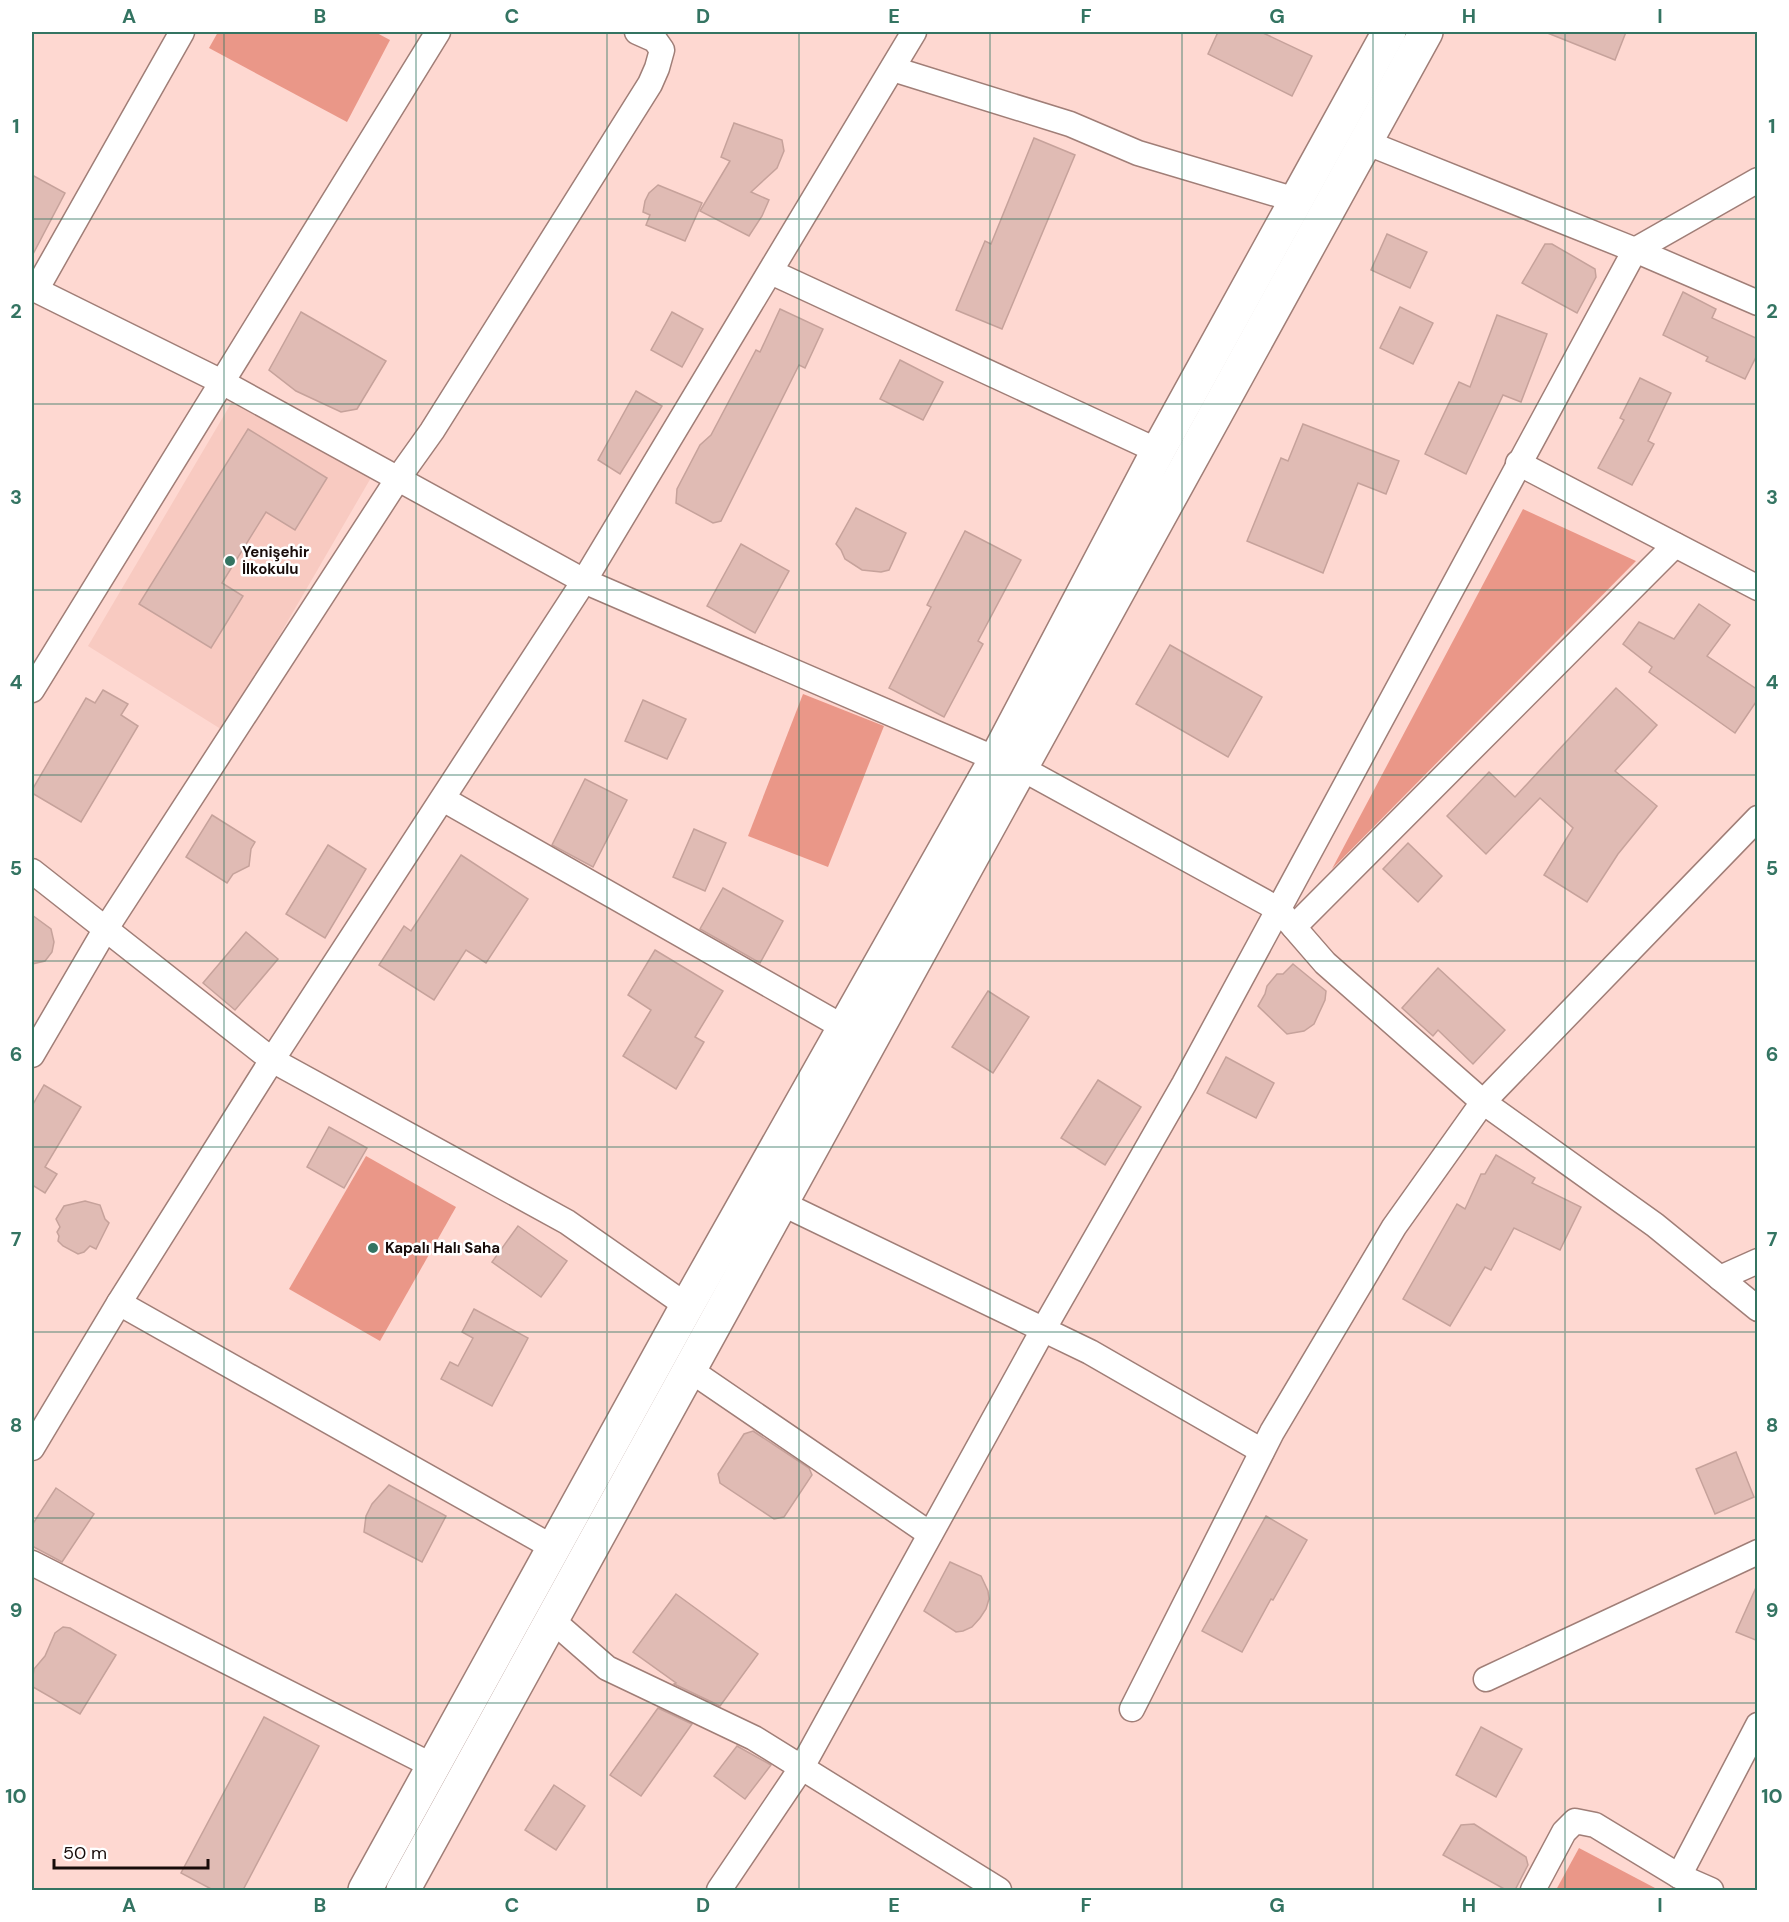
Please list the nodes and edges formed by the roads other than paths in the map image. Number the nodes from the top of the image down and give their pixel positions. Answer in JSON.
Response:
{"nodes":[{"id":1,"x":182,"y":32,"type":"edge"},
{"id":2,"x":438,"y":32,"type":"edge"},
{"id":3,"x":637,"y":32,"type":"edge"},
{"id":4,"x":914,"y":32,"type":"edge"},
{"id":5,"x":1389,"y":32,"type":"edge"},
{"id":6,"x":1426,"y":32,"type":"edge"},
{"id":7,"x":892,"y":69,"type":"junction"},
{"id":8,"x":1365,"y":142,"type":"junction"},
{"id":9,"x":1758,"y":180,"type":"edge"},
{"id":10,"x":1296,"y":200,"type":"junction"},
{"id":11,"x":1635,"y":250,"type":"junction"},
{"id":12,"x":771,"y":272,"type":"junction"},
{"id":13,"x":34,"y":289,"type":"edge"},
{"id":14,"x":1758,"y":303,"type":"edge"},
{"id":15,"x":222,"y":382,"type":"junction"},
{"id":16,"x":1158,"y":451,"type":"junction"},
{"id":17,"x":1518,"y":464,"type":"junction"},
{"id":18,"x":397,"y":480,"type":"junction"},
{"id":19,"x":1675,"y":545,"type":"junction"},
{"id":20,"x":584,"y":581,"type":"junction"},
{"id":21,"x":1758,"y":588,"type":"edge"},
{"id":22,"x":32,"y":690,"type":"edge"},
{"id":23,"x":1009,"y":763,"type":"junction"},
{"id":24,"x":443,"y":799,"type":"junction"},
{"id":25,"x":1758,"y":818,"type":"edge"},
{"id":26,"x":32,"y":871,"type":"edge"},
{"id":27,"x":1278,"y":909,"type":"junction"},
{"id":28,"x":1294,"y":927,"type":"junction"},
{"id":29,"x":105,"y":930,"type":"junction"},
{"id":30,"x":843,"y":1027,"type":"junction"},
{"id":31,"x":32,"y":1055,"type":"edge"},
{"id":32,"x":272,"y":1060,"type":"junction"},
{"id":33,"x":1483,"y":1102,"type":"junction"},
{"id":34,"x":781,"y":1203,"type":"junction"},
{"id":35,"x":1758,"y":1261,"type":"edge"},
{"id":36,"x":1720,"y":1278,"type":"junction"},
{"id":37,"x":118,"y":1303,"type":"junction"},
{"id":38,"x":687,"y":1306,"type":"junction"},
{"id":39,"x":1758,"y":1310,"type":"edge"},
{"id":40,"x":1043,"y":1330,"type":"junction"},
{"id":41,"x":690,"y":1370,"type":"junction"},
{"id":42,"x":32,"y":1448,"type":"edge"},
{"id":43,"x":1262,"y":1451,"type":"junction"},
{"id":44,"x":930,"y":1534,"type":"junction"},
{"id":45,"x":554,"y":1548,"type":"junction"},
{"id":46,"x":1758,"y":1552,"type":"edge"},
{"id":47,"x":32,"y":1563,"type":"edge"},
{"id":48,"x":552,"y":1620,"type":"junction"},
{"id":49,"x":1486,"y":1679,"type":"dead end"},
{"id":50,"x":1132,"y":1709,"type":"dead end"},
{"id":51,"x":1758,"y":1725,"type":"edge"},
{"id":52,"x":433,"y":1766,"type":"junction"},
{"id":53,"x":802,"y":1767,"type":"junction"},
{"id":54,"x":1679,"y":1876,"type":"junction"},
{"id":55,"x":365,"y":1890,"type":"edge"},
{"id":56,"x":403,"y":1890,"type":"edge"},
{"id":57,"x":718,"y":1890,"type":"edge"},
{"id":58,"x":999,"y":1890,"type":"edge"},
{"id":59,"x":1533,"y":1890,"type":"edge"},
{"id":60,"x":1711,"y":1890,"type":"edge"}],
"edges":[{"from":1,"to":13,"type":"street"},
{"from":2,"to":15,"type":"street"},
{"from":3,"to":18,"type":"street"},
{"from":4,"to":7,"type":"street"},
{"from":5,"to":10,"type":"highway"},
{"from":6,"to":8,"type":"highway"},
{"from":7,"to":10,"type":"street"},
{"from":7,"to":12,"type":"street"},
{"from":8,"to":11,"type":"street"},
{"from":8,"to":23,"type":"highway"},
{"from":9,"to":11,"type":"street"},
{"from":10,"to":16,"type":"highway"},
{"from":11,"to":14,"type":"street"},
{"from":11,"to":17,"type":"street"},
{"from":12,"to":16,"type":"street"},
{"from":12,"to":20,"type":"street"},
{"from":13,"to":15,"type":"street"},
{"from":15,"to":18,"type":"street"},
{"from":15,"to":22,"type":"street"},
{"from":16,"to":23,"type":"highway"},
{"from":17,"to":19,"type":"street"},
{"from":17,"to":27,"type":"street"},
{"from":18,"to":20,"type":"street"},
{"from":18,"to":29,"type":"street"},
{"from":19,"to":21,"type":"street"},
{"from":19,"to":28,"type":"street"},
{"from":20,"to":23,"type":"street"},
{"from":20,"to":24,"type":"street"},
{"from":23,"to":27,"type":"street"},
{"from":23,"to":30,"type":"highway"},
{"from":23,"to":34,"type":"highway"},
{"from":24,"to":30,"type":"street"},
{"from":24,"to":32,"type":"street"},
{"from":25,"to":33,"type":"street"},
{"from":26,"to":29,"type":"street"},
{"from":27,"to":28,"type":"street"},
{"from":27,"to":40,"type":"street"},
{"from":28,"to":33,"type":"street"},
{"from":29,"to":31,"type":"street"},
{"from":29,"to":32,"type":"street"},
{"from":30,"to":38,"type":"highway"},
{"from":32,"to":37,"type":"street"},
{"from":32,"to":38,"type":"street"},
{"from":33,"to":36,"type":"street"},
{"from":33,"to":43,"type":"street"},
{"from":34,"to":40,"type":"street"},
{"from":34,"to":41,"type":"highway"},
{"from":35,"to":36,"type":"street"},
{"from":36,"to":39,"type":"street"},
{"from":37,"to":42,"type":"street"},
{"from":37,"to":45,"type":"street"},
{"from":38,"to":45,"type":"highway"},
{"from":40,"to":43,"type":"street"},
{"from":40,"to":44,"type":"street"},
{"from":41,"to":44,"type":"street"},
{"from":41,"to":48,"type":"highway"},
{"from":43,"to":50,"type":"street"},
{"from":44,"to":53,"type":"street"},
{"from":45,"to":52,"type":"highway"},
{"from":46,"to":49,"type":"street"},
{"from":47,"to":52,"type":"street"},
{"from":48,"to":53,"type":"street"},
{"from":48,"to":56,"type":"highway"},
{"from":51,"to":54,"type":"street"},
{"from":52,"to":55,"type":"highway"},
{"from":53,"to":57,"type":"street"},
{"from":53,"to":58,"type":"street"},
{"from":54,"to":59,"type":"street"},
{"from":54,"to":60,"type":"street"}]}
